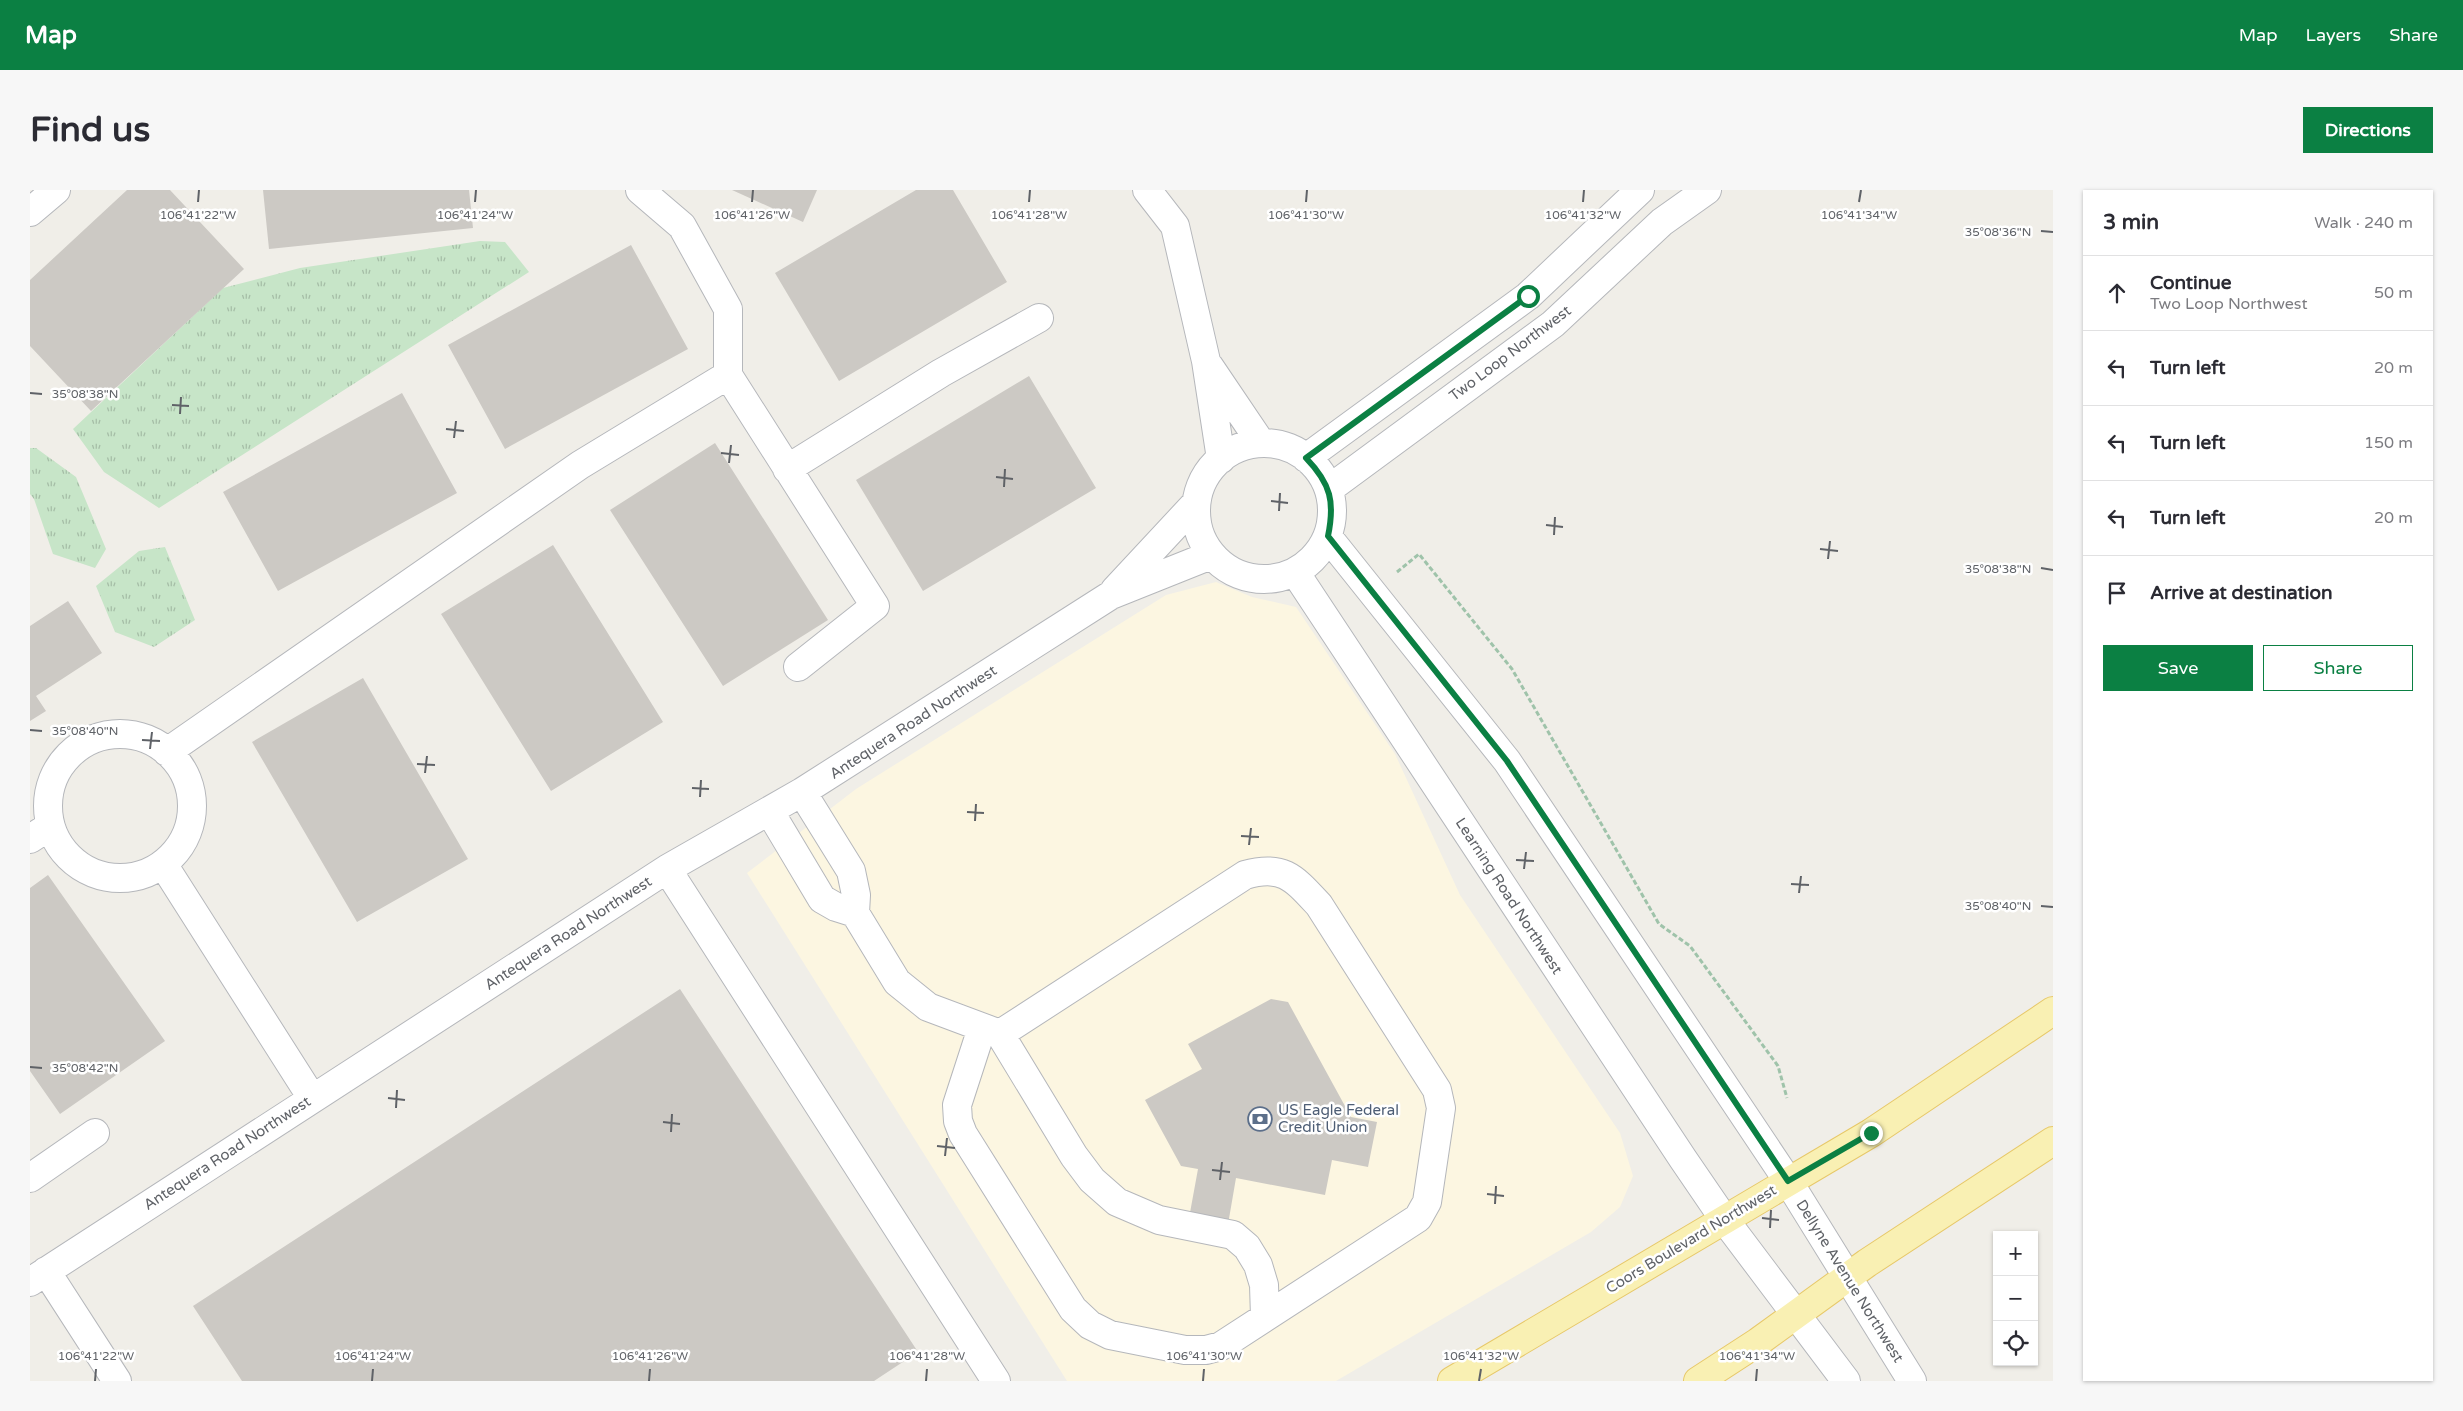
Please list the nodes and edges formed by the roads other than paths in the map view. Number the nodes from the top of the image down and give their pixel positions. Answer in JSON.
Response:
{"nodes":[{"id":1,"x":56,"y":190,"type":"edge"},
{"id":2,"x":640,"y":190,"type":"edge"},
{"id":3,"x":1147,"y":190,"type":"edge"},
{"id":4,"x":1640,"y":190,"type":"edge"},
{"id":5,"x":1707,"y":190,"type":"edge"},
{"id":6,"x":30,"y":212,"type":"edge"},
{"id":7,"x":1038,"y":318,"type":"dead end"},
{"id":8,"x":1206,"y":361,"type":"junction"},
{"id":9,"x":728,"y":375,"type":"junction"},
{"id":10,"x":1261,"y":443,"type":"junction"},
{"id":11,"x":1306,"y":458,"type":"junction"},
{"id":12,"x":1221,"y":459,"type":"junction"},
{"id":13,"x":787,"y":469,"type":"junction"},
{"id":14,"x":1329,"y":489,"type":"junction"},
{"id":15,"x":1196,"y":503,"type":"junction"},
{"id":16,"x":1328,"y":536,"type":"junction"},
{"id":17,"x":1211,"y":555,"type":"junction"},
{"id":18,"x":1295,"y":572,"type":"junction"},
{"id":19,"x":1111,"y":595,"type":"junction"},
{"id":20,"x":798,"y":667,"type":"dead end"},
{"id":21,"x":167,"y":752,"type":"junction"},
{"id":22,"x":802,"y":792,"type":"junction"},
{"id":23,"x":770,"y":812,"type":"junction"},
{"id":24,"x":40,"y":833,"type":"edge"},
{"id":25,"x":163,"y":864,"type":"junction"},
{"id":26,"x":667,"y":870,"type":"junction"},
{"id":27,"x":855,"y":913,"type":"junction"},
{"id":28,"x":2053,"y":1011,"type":"edge"},
{"id":29,"x":991,"y":1031,"type":"junction"},
{"id":30,"x":312,"y":1098,"type":"junction"},
{"id":31,"x":95,"y":1133,"type":"dead end"},
{"id":32,"x":2053,"y":1141,"type":"edge"},
{"id":33,"x":31,"y":1176,"type":"edge"},
{"id":34,"x":1788,"y":1181,"type":"junction"},
{"id":35,"x":1724,"y":1219,"type":"junction"},
{"id":36,"x":38,"y":1276,"type":"edge"},
{"id":37,"x":1849,"y":1276,"type":"junction"},
{"id":38,"x":1797,"y":1314,"type":"junction"},
{"id":39,"x":1265,"y":1318,"type":"junction"},
{"id":40,"x":117,"y":1381,"type":"edge"},
{"id":41,"x":996,"y":1381,"type":"edge"},
{"id":42,"x":1452,"y":1381,"type":"edge"},
{"id":43,"x":1698,"y":1381,"type":"edge"},
{"id":44,"x":1846,"y":1381,"type":"edge"},
{"id":45,"x":1912,"y":1381,"type":"edge"}],
"edges":[{"from":1,"to":6,"type":"street"},
{"from":2,"to":9,"type":"street"},
{"from":3,"to":8,"type":"street"},
{"from":4,"to":11,"type":"street"},
{"from":5,"to":14,"type":"street","name":"Two Loop Northwest"},
{"from":7,"to":13,"type":"street"},
{"from":8,"to":10,"type":"street"},
{"from":8,"to":12,"type":"street"},
{"from":9,"to":13,"type":"street"},
{"from":9,"to":21,"type":"street"},
{"from":10,"to":11,"type":"street"},
{"from":10,"to":12,"type":"street"},
{"from":11,"to":14,"type":"street"},
{"from":12,"to":15,"type":"street"},
{"from":13,"to":20,"type":"street"},
{"from":14,"to":16,"type":"street"},
{"from":15,"to":17,"type":"street"},
{"from":15,"to":19,"type":"street","name":"Antequera Road Northwest"},
{"from":16,"to":18,"type":"street"},
{"from":16,"to":34,"type":"street"},
{"from":17,"to":18,"type":"street"},
{"from":17,"to":19,"type":"street","name":"Antequera Road Northwest"},
{"from":18,"to":35,"type":"street","name":"Learning Road Northwest"},
{"from":19,"to":22,"type":"street","name":"Antequera Road Northwest"},
{"from":21,"to":24,"type":"street"},
{"from":21,"to":25,"type":"street"},
{"from":22,"to":23,"type":"street","name":"Antequera Road Northwest"},
{"from":22,"to":27,"type":"street"},
{"from":23,"to":26,"type":"street","name":"Antequera Road Northwest"},
{"from":23,"to":27,"type":"street"},
{"from":24,"to":25,"type":"street"},
{"from":25,"to":30,"type":"street"},
{"from":26,"to":30,"type":"street","name":"Antequera Road Northwest"},
{"from":26,"to":41,"type":"street"},
{"from":27,"to":29,"type":"street"},
{"from":28,"to":34,"type":"main road","name":"Coors Boulevard Northwest"},
{"from":29,"to":39,"type":"street"},
{"from":29,"to":39,"type":"street"},
{"from":29,"to":39,"type":"street"},
{"from":30,"to":36,"type":"street","name":"Antequera Road Northwest"},
{"from":31,"to":33,"type":"street"},
{"from":32,"to":37,"type":"main road"},
{"from":34,"to":35,"type":"main road","name":"Coors Boulevard Northwest"},
{"from":34,"to":37,"type":"street","name":"Dellyne Avenue Northwest"},
{"from":35,"to":38,"type":"street"},
{"from":35,"to":42,"type":"main road","name":"Coors Boulevard Northwest"},
{"from":36,"to":40,"type":"street"},
{"from":37,"to":38,"type":"main road"},
{"from":37,"to":45,"type":"street","name":"Dellyne Avenue Northwest"},
{"from":38,"to":43,"type":"main road"},
{"from":38,"to":44,"type":"street"}]}
